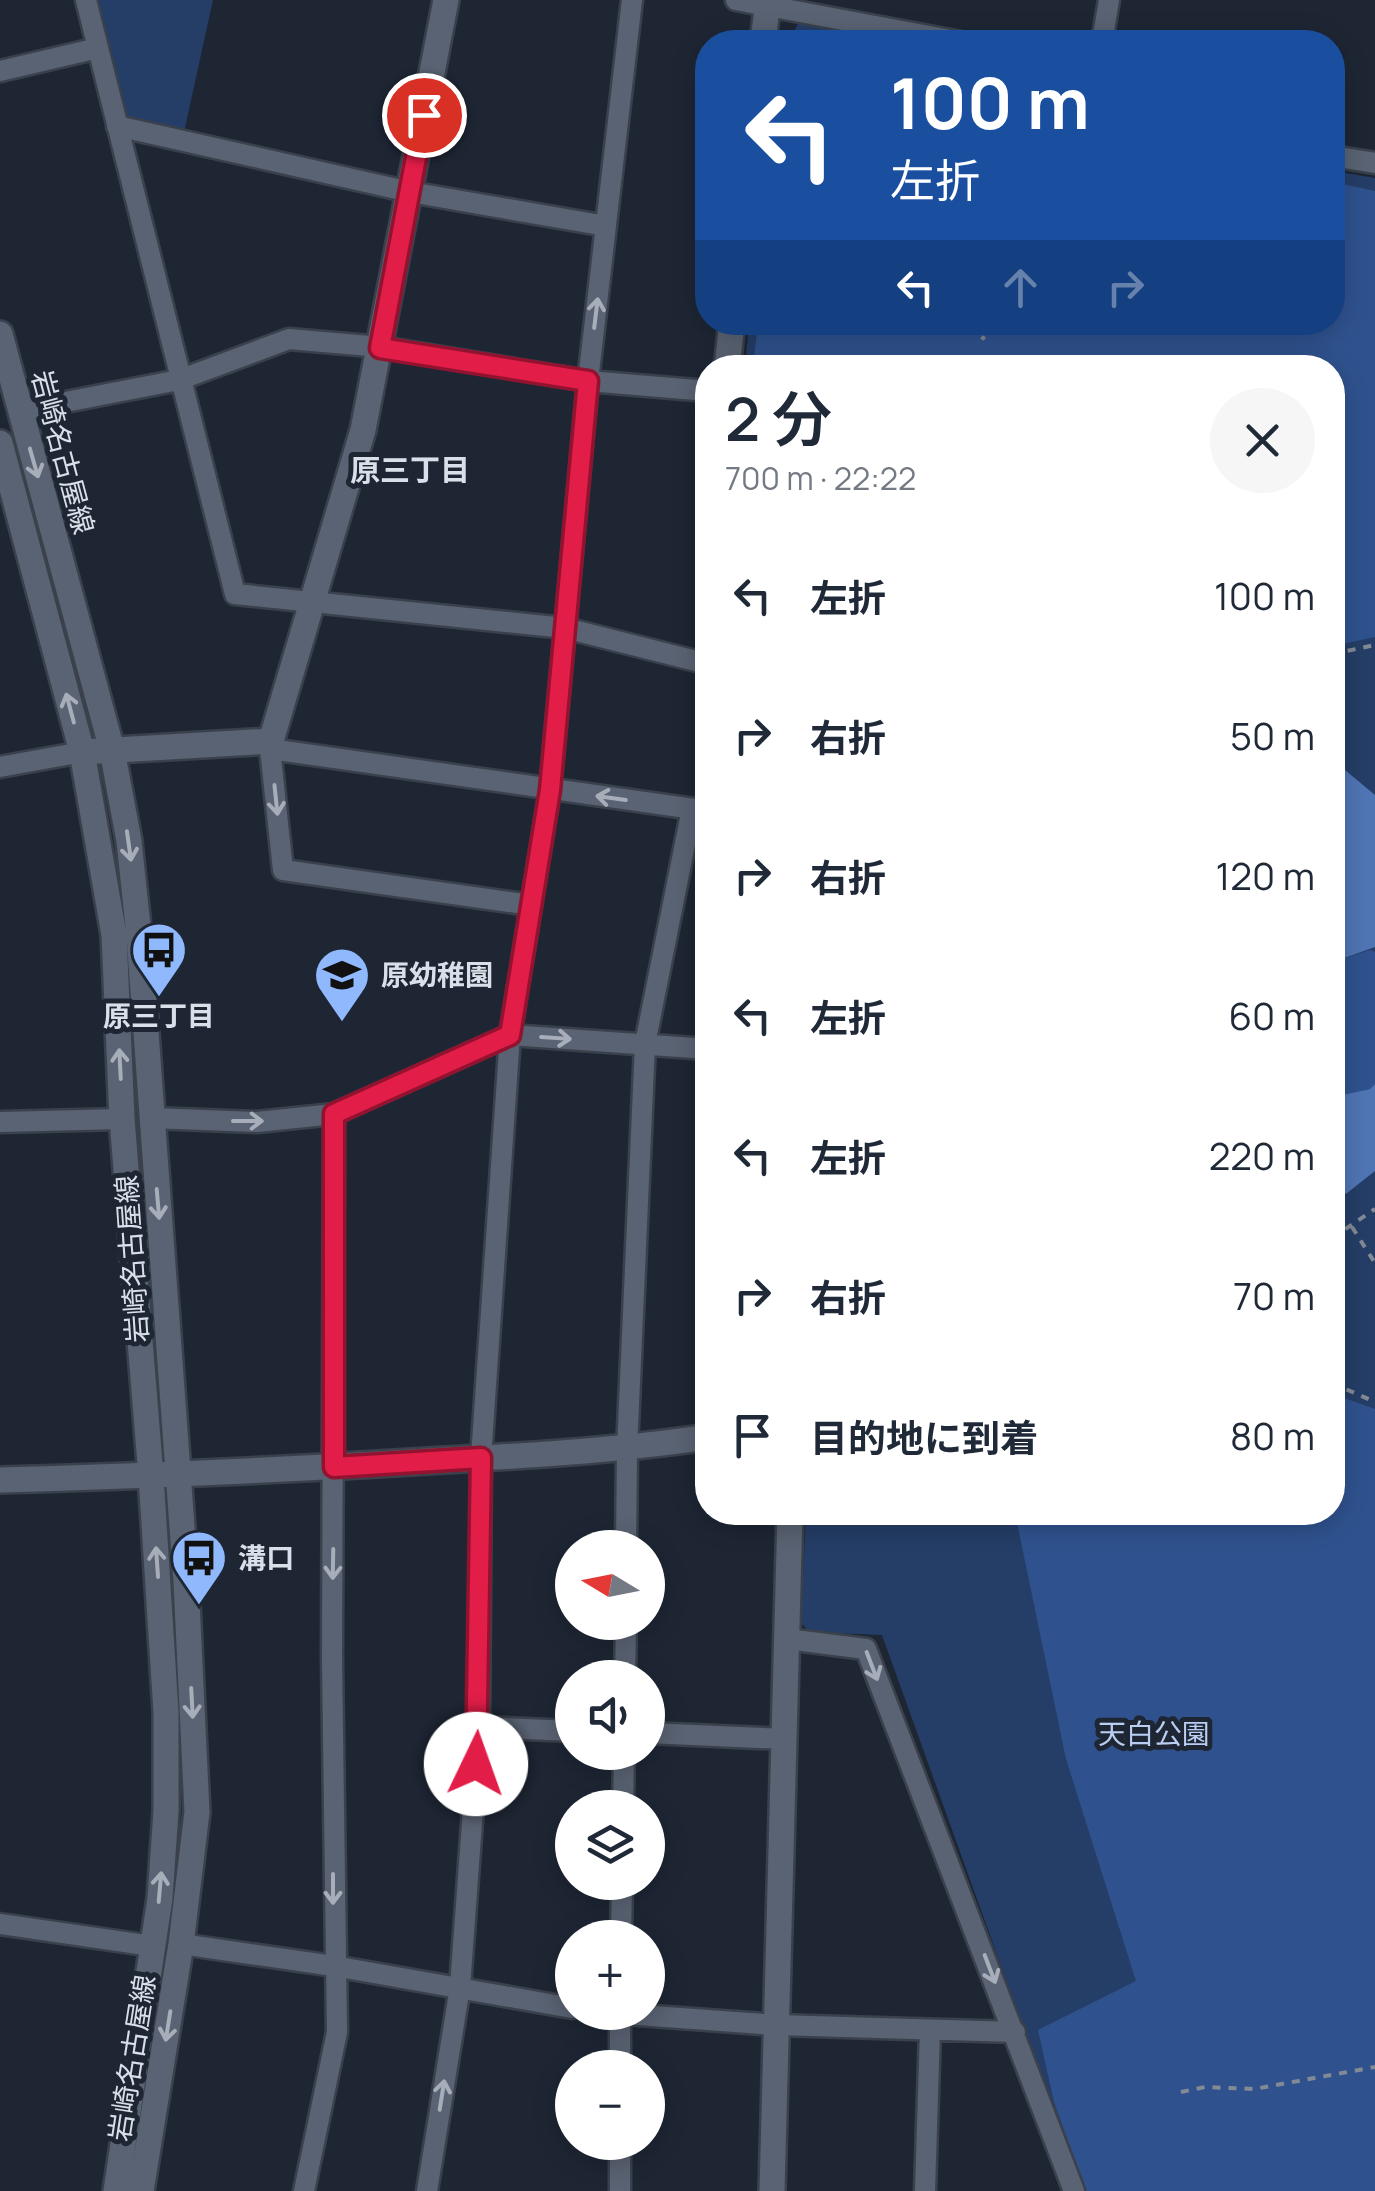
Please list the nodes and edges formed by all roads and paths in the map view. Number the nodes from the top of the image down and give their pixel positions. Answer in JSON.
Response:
{"nodes":[{"id":1,"x":86,"y":0,"type":"edge"},
{"id":2,"x":446,"y":0,"type":"edge"},
{"id":3,"x":632,"y":0,"type":"edge"},
{"id":4,"x":736,"y":0,"type":"edge"},
{"id":5,"x":1109,"y":0,"type":"edge"},
{"id":6,"x":767,"y":3,"type":"edge"},
{"id":7,"x":764,"y":30,"type":"edge"},
{"id":8,"x":901,"y":30,"type":"edge"},
{"id":9,"x":1104,"y":30,"type":"edge"},
{"id":10,"x":98,"y":48,"type":"junction"},
{"id":11,"x":0,"y":71,"type":"edge"},
{"id":12,"x":118,"y":126,"type":"junction"},
{"id":13,"x":1345,"y":158,"type":"edge"},
{"id":14,"x":1375,"y":164,"type":"edge"},
{"id":15,"x":410,"y":192,"type":"junction"},
{"id":16,"x":606,"y":226,"type":"junction"},
{"id":17,"x":0,"y":334,"type":"edge"},
{"id":18,"x":978,"y":335,"type":"edge"},
{"id":19,"x":985,"y":339,"type":"dead end"},
{"id":20,"x":380,"y":348,"type":"junction"},
{"id":21,"x":179,"y":380,"type":"junction"},
{"id":22,"x":588,"y":381,"type":"junction"},
{"id":23,"x":695,"y":390,"type":"edge"},
{"id":24,"x":19,"y":411,"type":"junction"},
{"id":25,"x":0,"y":443,"type":"edge"},
{"id":26,"x":315,"y":600,"type":"junction"},
{"id":27,"x":565,"y":628,"type":"junction"},
{"id":28,"x":1375,"y":645,"type":"edge"},
{"id":29,"x":1345,"y":651,"type":"edge"},
{"id":30,"x":695,"y":661,"type":"edge"},
{"id":31,"x":271,"y":745,"type":"junction"},
{"id":32,"x":112,"y":750,"type":"junction"},
{"id":33,"x":82,"y":752,"type":"junction"},
{"id":34,"x":0,"y":767,"type":"edge"},
{"id":35,"x":550,"y":790,"type":"junction"},
{"id":36,"x":695,"y":809,"type":"edge"},
{"id":37,"x":695,"y":831,"type":"edge"},
{"id":38,"x":531,"y":905,"type":"junction"},
{"id":39,"x":510,"y":1035,"type":"junction"},
{"id":40,"x":645,"y":1044,"type":"junction"},
{"id":41,"x":695,"y":1048,"type":"edge"},
{"id":42,"x":334,"y":1114,"type":"junction"},
{"id":43,"x":122,"y":1118,"type":"junction"},
{"id":44,"x":150,"y":1118,"type":"junction"},
{"id":45,"x":0,"y":1122,"type":"edge"},
{"id":46,"x":1375,"y":1209,"type":"edge"},
{"id":47,"x":1352,"y":1227,"type":"junction"},
{"id":48,"x":1345,"y":1231,"type":"edge"},
{"id":49,"x":1375,"y":1263,"type":"edge"},
{"id":50,"x":1345,"y":1388,"type":"edge"},
{"id":51,"x":1375,"y":1402,"type":"edge"},
{"id":52,"x":695,"y":1439,"type":"edge"},
{"id":53,"x":628,"y":1449,"type":"junction"},
{"id":54,"x":481,"y":1458,"type":"junction"},
{"id":55,"x":334,"y":1467,"type":"junction"},
{"id":56,"x":178,"y":1472,"type":"junction"},
{"id":57,"x":152,"y":1476,"type":"junction"},
{"id":58,"x":0,"y":1480,"type":"edge"},
{"id":59,"x":790,"y":1525,"type":"edge"},
{"id":60,"x":626,"y":1530,"type":"edge"},
{"id":61,"x":787,"y":1639,"type":"junction"},
{"id":62,"x":479,"y":1727,"type":"junction"},
{"id":63,"x":555,"y":1729,"type":"edge"},
{"id":64,"x":665,"y":1734,"type":"edge"},
{"id":65,"x":784,"y":1739,"type":"junction"},
{"id":66,"x":0,"y":1924,"type":"edge"},
{"id":67,"x":182,"y":1944,"type":"junction"},
{"id":68,"x":152,"y":1946,"type":"junction"},
{"id":69,"x":334,"y":1966,"type":"junction"},
{"id":70,"x":460,"y":1988,"type":"junction"},
{"id":71,"x":555,"y":2005,"type":"edge"},
{"id":72,"x":665,"y":2017,"type":"edge"},
{"id":73,"x":776,"y":2025,"type":"junction"},
{"id":74,"x":930,"y":2030,"type":"junction"},
{"id":75,"x":1014,"y":2032,"type":"junction"},
{"id":76,"x":1375,"y":2067,"type":"edge"},
{"id":77,"x":1181,"y":2092,"type":"dead end"},
{"id":78,"x":620,"y":2160,"type":"edge"},
{"id":79,"x":116,"y":2191,"type":"edge"},
{"id":80,"x":141,"y":2191,"type":"edge"},
{"id":81,"x":304,"y":2191,"type":"edge"},
{"id":82,"x":426,"y":2191,"type":"edge"},
{"id":83,"x":620,"y":2191,"type":"edge"},
{"id":84,"x":772,"y":2191,"type":"edge"},
{"id":85,"x":925,"y":2191,"type":"edge"},
{"id":86,"x":1074,"y":2191,"type":"edge"}],
"edges":[{"from":1,"to":10,"type":"street"},
{"from":2,"to":15,"type":"main road"},
{"from":3,"to":16,"type":"street"},
{"from":4,"to":6,"type":"street"},
{"from":5,"to":9,"type":"street"},
{"from":6,"to":7,"type":"main road"},
{"from":6,"to":8,"type":"street"},
{"from":10,"to":11,"type":"street"},
{"from":10,"to":12,"type":"street"},
{"from":12,"to":15,"type":"street"},
{"from":12,"to":21,"type":"street"},
{"from":13,"to":14,"type":"street"},
{"from":15,"to":16,"type":"street"},
{"from":15,"to":20,"type":"main road"},
{"from":22,"to":16,"type":"street","one_way":true},
{"from":17,"to":24,"type":"main road","name":"岩崎名古屋線"},
{"from":18,"to":19,"type":"path"},
{"from":20,"to":21,"type":"street"},
{"from":20,"to":22,"type":"street"},
{"from":20,"to":26,"type":"main road"},
{"from":21,"to":24,"type":"street"},
{"from":21,"to":26,"type":"street"},
{"from":22,"to":23,"type":"street"},
{"from":22,"to":27,"type":"street"},
{"from":24,"to":32,"type":"main road","name":"岩崎名古屋線","one_way":true},
{"from":33,"to":25,"type":"main road","name":"岩崎名古屋線","one_way":true},
{"from":26,"to":27,"type":"street"},
{"from":26,"to":31,"type":"main road"},
{"from":27,"to":30,"type":"street"},
{"from":27,"to":35,"type":"street"},
{"from":28,"to":29,"type":"path"},
{"from":31,"to":32,"type":"main road"},
{"from":31,"to":35,"type":"street"},
{"from":31,"to":38,"type":"street","one_way":true},
{"from":32,"to":33,"type":"main road"},
{"from":32,"to":44,"type":"main road","name":"岩崎名古屋線","one_way":true},
{"from":33,"to":34,"type":"street"},
{"from":43,"to":33,"type":"main road","name":"岩崎名古屋線","one_way":true},
{"from":36,"to":35,"type":"street","one_way":true},
{"from":35,"to":38,"type":"street"},
{"from":37,"to":40,"type":"street"},
{"from":38,"to":39,"type":"street"},
{"from":39,"to":40,"type":"street","one_way":true},
{"from":39,"to":42,"type":"street"},
{"from":39,"to":54,"type":"street"},
{"from":40,"to":41,"type":"street"},
{"from":40,"to":53,"type":"street"},
{"from":44,"to":42,"type":"street","one_way":true},
{"from":42,"to":55,"type":"street"},
{"from":43,"to":45,"type":"street"},
{"from":43,"to":57,"type":"main road","name":"岩崎名古屋線"},
{"from":44,"to":56,"type":"main road","name":"岩崎名古屋線","one_way":true},
{"from":46,"to":47,"type":"path"},
{"from":47,"to":48,"type":"path"},
{"from":47,"to":49,"type":"path"},
{"from":50,"to":51,"type":"path"},
{"from":52,"to":53,"type":"main road"},
{"from":53,"to":54,"type":"main road"},
{"from":53,"to":60,"type":"street"},
{"from":54,"to":55,"type":"main road"},
{"from":54,"to":62,"type":"street"},
{"from":55,"to":56,"type":"main road"},
{"from":55,"to":69,"type":"street","one_way":true},
{"from":56,"to":57,"type":"main road"},
{"from":56,"to":67,"type":"main road","name":"岩崎名古屋線","one_way":true},
{"from":57,"to":58,"type":"main road"},
{"from":68,"to":57,"type":"main road","name":"岩崎名古屋線","one_way":true},
{"from":59,"to":61,"type":"main road"},
{"from":61,"to":65,"type":"main road"},
{"from":61,"to":75,"type":"street","one_way":true},
{"from":62,"to":63,"type":"street"},
{"from":62,"to":70,"type":"street"},
{"from":64,"to":65,"type":"street"},
{"from":65,"to":73,"type":"main road"},
{"from":66,"to":68,"type":"street"},
{"from":67,"to":69,"type":"street"},
{"from":67,"to":80,"type":"main road","name":"岩崎名古屋線","one_way":true},
{"from":68,"to":79,"type":"main road","name":"岩崎名古屋線"},
{"from":69,"to":70,"type":"street"},
{"from":69,"to":81,"type":"street"},
{"from":70,"to":71,"type":"street"},
{"from":82,"to":70,"type":"street","one_way":true},
{"from":72,"to":73,"type":"street"},
{"from":73,"to":74,"type":"street"},
{"from":73,"to":84,"type":"main road"},
{"from":74,"to":75,"type":"street"},
{"from":74,"to":85,"type":"street"},
{"from":75,"to":86,"type":"street"},
{"from":76,"to":77,"type":"path"},
{"from":78,"to":83,"type":"street"}]}
